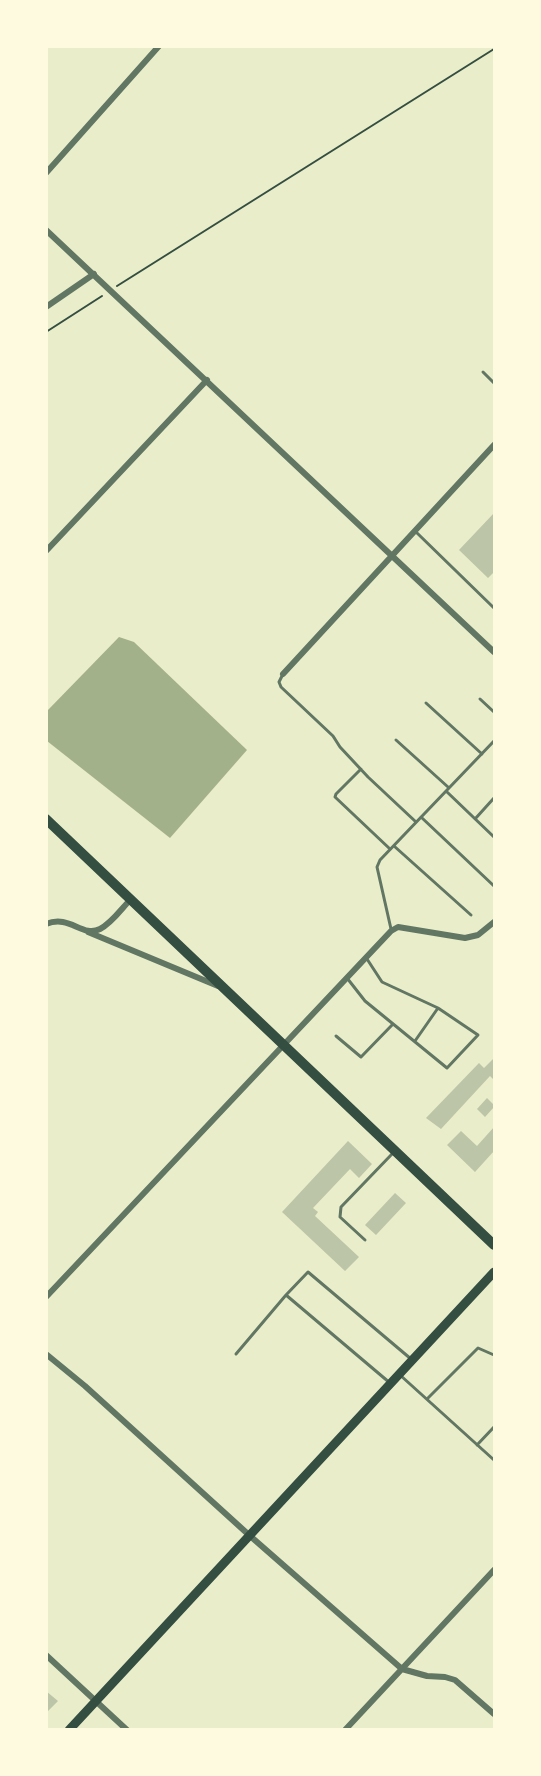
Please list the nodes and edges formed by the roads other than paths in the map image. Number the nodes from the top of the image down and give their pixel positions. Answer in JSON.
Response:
{"nodes":[{"id":1,"x":159,"y":46,"type":"edge"},
{"id":2,"x":46,"y":173,"type":"edge"},
{"id":3,"x":46,"y":230,"type":"edge"},
{"id":4,"x":94,"y":274,"type":"junction"},
{"id":5,"x":46,"y":307,"type":"edge"},
{"id":6,"x":483,"y":372,"type":"dead end"},
{"id":7,"x":207,"y":380,"type":"junction"},
{"id":8,"x":495,"y":383,"type":"edge"},
{"id":9,"x":495,"y":446,"type":"edge"},
{"id":10,"x":416,"y":531,"type":"junction"},
{"id":11,"x":46,"y":551,"type":"edge"},
{"id":12,"x":393,"y":556,"type":"junction"},
{"id":13,"x":495,"y":608,"type":"edge"},
{"id":14,"x":495,"y":652,"type":"edge"},
{"id":15,"x":283,"y":674,"type":"joint"},
{"id":16,"x":480,"y":699,"type":"dead end"},
{"id":17,"x":426,"y":703,"type":"dead end"},
{"id":18,"x":495,"y":712,"type":"edge"},
{"id":19,"x":396,"y":740,"type":"dead end"},
{"id":20,"x":495,"y":741,"type":"edge"},
{"id":21,"x":482,"y":754,"type":"junction"},
{"id":22,"x":361,"y":769,"type":"junction"},
{"id":23,"x":447,"y":790,"type":"junction"},
{"id":24,"x":495,"y":798,"type":"edge"},
{"id":25,"x":421,"y":817,"type":"junction"},
{"id":26,"x":46,"y":819,"type":"edge"},
{"id":27,"x":475,"y":819,"type":"junction"},
{"id":28,"x":416,"y":822,"type":"junction"},
{"id":29,"x":495,"y":837,"type":"edge"},
{"id":30,"x":392,"y":848,"type":"junction"},
{"id":31,"x":495,"y":886,"type":"edge"},
{"id":32,"x":131,"y":899,"type":"junction"},
{"id":33,"x":471,"y":915,"type":"dead end"},
{"id":34,"x":495,"y":922,"type":"edge"},
{"id":35,"x":46,"y":924,"type":"edge"},
{"id":36,"x":391,"y":931,"type":"junction"},
{"id":37,"x":88,"y":932,"type":"junction"},
{"id":38,"x":366,"y":958,"type":"junction"},
{"id":39,"x":347,"y":978,"type":"junction"},
{"id":40,"x":226,"y":989,"type":"junction"},
{"id":41,"x":438,"y":1008,"type":"junction"},
{"id":42,"x":393,"y":1024,"type":"junction"},
{"id":43,"x":336,"y":1035,"type":"dead end"},
{"id":44,"x":415,"y":1041,"type":"junction"},
{"id":45,"x":284,"y":1044,"type":"junction"},
{"id":46,"x":395,"y":1150,"type":"junction"},
{"id":47,"x":365,"y":1240,"type":"dead end"},
{"id":48,"x":495,"y":1245,"type":"edge"},
{"id":49,"x":495,"y":1272,"type":"edge"},
{"id":50,"x":286,"y":1295,"type":"junction"},
{"id":51,"x":46,"y":1297,"type":"edge"},
{"id":52,"x":46,"y":1354,"type":"edge"},
{"id":53,"x":236,"y":1354,"type":"dead end"},
{"id":54,"x":495,"y":1355,"type":"edge"},
{"id":55,"x":412,"y":1360,"type":"junction"},
{"id":56,"x":400,"y":1374,"type":"junction"},
{"id":57,"x":391,"y":1383,"type":"junction"},
{"id":58,"x":428,"y":1400,"type":"junction"},
{"id":59,"x":495,"y":1426,"type":"edge"},
{"id":60,"x":477,"y":1445,"type":"junction"},
{"id":61,"x":495,"y":1460,"type":"edge"},
{"id":62,"x":249,"y":1535,"type":"junction"},
{"id":63,"x":495,"y":1570,"type":"edge"},
{"id":64,"x":46,"y":1655,"type":"edge"},
{"id":65,"x":402,"y":1669,"type":"junction"},
{"id":66,"x":96,"y":1701,"type":"junction"},
{"id":67,"x":495,"y":1714,"type":"edge"},
{"id":68,"x":69,"y":1730,"type":"edge"},
{"id":69,"x":127,"y":1730,"type":"edge"},
{"id":70,"x":345,"y":1730,"type":"edge"}],
"edges":[{"from":1,"to":2,"type":"street"},
{"from":3,"to":4,"type":"street"},
{"from":4,"to":5,"type":"street"},
{"from":4,"to":7,"type":"street"},
{"from":6,"to":8,"type":"lane"},
{"from":7,"to":11,"type":"street"},
{"from":7,"to":12,"type":"street"},
{"from":9,"to":10,"type":"street"},
{"from":10,"to":12,"type":"street"},
{"from":10,"to":13,"type":"lane"},
{"from":12,"to":14,"type":"street"},
{"from":12,"to":15,"type":"street"},
{"from":15,"to":22,"type":"lane"},
{"from":16,"to":18,"type":"lane"},
{"from":17,"to":21,"type":"lane"},
{"from":19,"to":23,"type":"lane"},
{"from":20,"to":21,"type":"lane"},
{"from":21,"to":23,"type":"lane"},
{"from":22,"to":28,"type":"lane"},
{"from":22,"to":30,"type":"lane"},
{"from":23,"to":25,"type":"lane"},
{"from":23,"to":27,"type":"lane"},
{"from":24,"to":27,"type":"lane"},
{"from":25,"to":28,"type":"lane"},
{"from":25,"to":31,"type":"lane"},
{"from":26,"to":32,"type":"highway"},
{"from":27,"to":29,"type":"lane"},
{"from":28,"to":30,"type":"lane"},
{"from":30,"to":33,"type":"lane"},
{"from":30,"to":36,"type":"lane"},
{"from":32,"to":37,"type":"street"},
{"from":32,"to":40,"type":"highway"},
{"from":34,"to":36,"type":"street"},
{"from":35,"to":37,"type":"street"},
{"from":36,"to":38,"type":"street"},
{"from":37,"to":40,"type":"street"},
{"from":38,"to":39,"type":"street"},
{"from":38,"to":41,"type":"lane"},
{"from":39,"to":42,"type":"lane"},
{"from":39,"to":45,"type":"street"},
{"from":40,"to":45,"type":"highway"},
{"from":41,"to":44,"type":"lane"},
{"from":41,"to":44,"type":"lane"},
{"from":42,"to":43,"type":"lane"},
{"from":42,"to":44,"type":"lane"},
{"from":45,"to":46,"type":"highway"},
{"from":45,"to":51,"type":"street"},
{"from":46,"to":47,"type":"lane"},
{"from":46,"to":48,"type":"highway"},
{"from":49,"to":55,"type":"main road"},
{"from":50,"to":53,"type":"lane"},
{"from":50,"to":55,"type":"lane"},
{"from":50,"to":57,"type":"lane"},
{"from":52,"to":62,"type":"street"},
{"from":54,"to":58,"type":"lane"},
{"from":55,"to":56,"type":"main road"},
{"from":56,"to":57,"type":"main road"},
{"from":56,"to":58,"type":"lane"},
{"from":57,"to":62,"type":"main road"},
{"from":58,"to":60,"type":"lane"},
{"from":59,"to":60,"type":"lane"},
{"from":60,"to":61,"type":"lane"},
{"from":62,"to":65,"type":"street"},
{"from":62,"to":66,"type":"main road"},
{"from":63,"to":65,"type":"street"},
{"from":64,"to":66,"type":"street"},
{"from":65,"to":67,"type":"street"},
{"from":65,"to":70,"type":"street"},
{"from":66,"to":68,"type":"main road"},
{"from":66,"to":69,"type":"street"}]}
